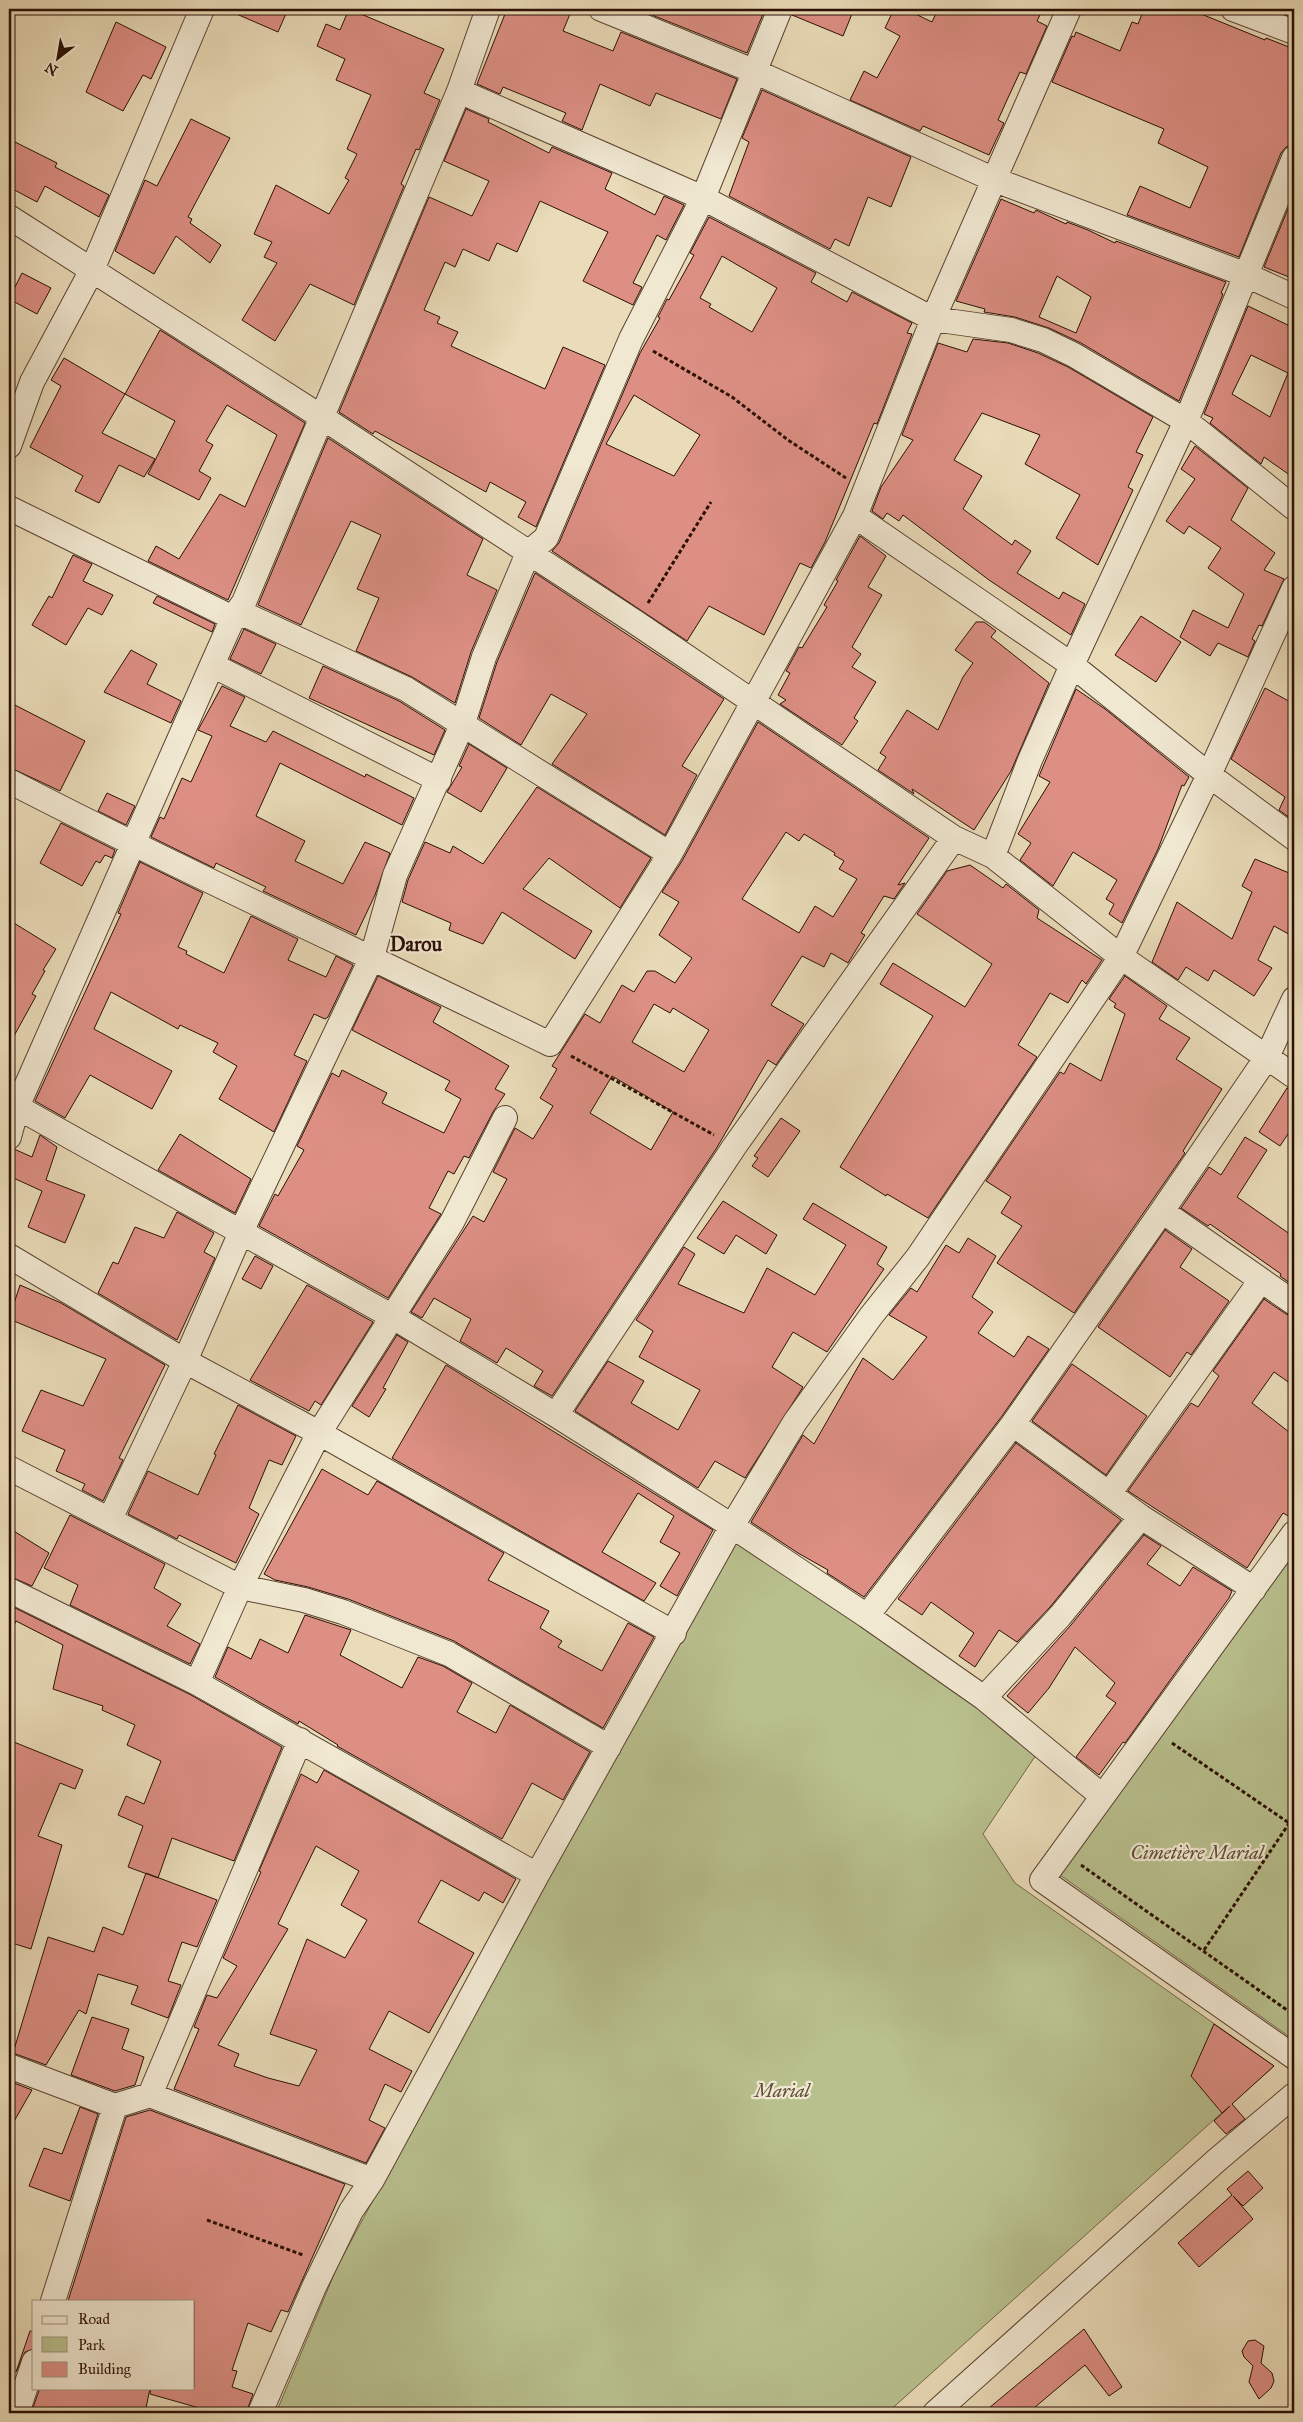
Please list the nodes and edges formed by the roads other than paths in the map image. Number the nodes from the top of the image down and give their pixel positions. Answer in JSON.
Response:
{"nodes":[{"id":1,"x":202,"y":9,"type":"edge"},
{"id":2,"x":488,"y":9,"type":"edge"},
{"id":3,"x":601,"y":9,"type":"edge"},
{"id":4,"x":780,"y":9,"type":"edge"},
{"id":5,"x":1069,"y":9,"type":"edge"},
{"id":6,"x":1234,"y":9,"type":"edge"},
{"id":7,"x":1294,"y":32,"type":"edge"},
{"id":8,"x":756,"y":72,"type":"junction"},
{"id":9,"x":459,"y":90,"type":"junction"},
{"id":10,"x":1294,"y":158,"type":"edge"},
{"id":11,"x":995,"y":180,"type":"junction"},
{"id":12,"x":703,"y":198,"type":"junction"},
{"id":13,"x":9,"y":217,"type":"edge"},
{"id":14,"x":92,"y":270,"type":"junction"},
{"id":15,"x":1244,"y":274,"type":"junction"},
{"id":16,"x":1294,"y":298,"type":"edge"},
{"id":17,"x":933,"y":319,"type":"junction"},
{"id":18,"x":323,"y":418,"type":"junction"},
{"id":19,"x":1186,"y":420,"type":"junction"},
{"id":20,"x":9,"y":446,"type":"edge"},
{"id":21,"x":9,"y":508,"type":"edge"},
{"id":22,"x":1294,"y":508,"type":"edge"},
{"id":23,"x":855,"y":516,"type":"junction"},
{"id":24,"x":528,"y":553,"type":"junction"},
{"id":25,"x":1294,"y":588,"type":"edge"},
{"id":26,"x":233,"y":618,"type":"junction"},
{"id":27,"x":212,"y":665,"type":"junction"},
{"id":28,"x":1072,"y":665,"type":"junction"},
{"id":29,"x":754,"y":703,"type":"junction"},
{"id":30,"x":463,"y":723,"type":"junction"},
{"id":31,"x":1209,"y":775,"type":"junction"},
{"id":32,"x":438,"y":780,"type":"junction"},
{"id":33,"x":9,"y":781,"type":"edge"},
{"id":34,"x":954,"y":838,"type":"junction"},
{"id":35,"x":1294,"y":838,"type":"edge"},
{"id":36,"x":134,"y":846,"type":"junction"},
{"id":37,"x":670,"y":854,"type":"junction"},
{"id":38,"x":993,"y":856,"type":"junction"},
{"id":39,"x":372,"y":957,"type":"junction"},
{"id":40,"x":1122,"y":957,"type":"junction"},
{"id":41,"x":1294,"y":999,"type":"edge"},
{"id":42,"x":1267,"y":1057,"type":"junction"},
{"id":43,"x":1294,"y":1076,"type":"edge"},
{"id":44,"x":17,"y":1108,"type":"junction"},
{"id":45,"x":505,"y":1118,"type":"dead end"},
{"id":46,"x":9,"y":1136,"type":"edge"},
{"id":47,"x":1162,"y":1211,"type":"junction"},
{"id":48,"x":241,"y":1232,"type":"junction"},
{"id":49,"x":9,"y":1256,"type":"edge"},
{"id":50,"x":1261,"y":1280,"type":"junction"},
{"id":51,"x":1294,"y":1302,"type":"edge"},
{"id":52,"x":393,"y":1317,"type":"junction"},
{"id":53,"x":185,"y":1361,"type":"junction"},
{"id":54,"x":556,"y":1415,"type":"junction"},
{"id":55,"x":1013,"y":1424,"type":"junction"},
{"id":56,"x":319,"y":1433,"type":"junction"},
{"id":57,"x":9,"y":1468,"type":"edge"},
{"id":58,"x":1109,"y":1494,"type":"junction"},
{"id":59,"x":1140,"y":1517,"type":"junction"},
{"id":60,"x":110,"y":1519,"type":"junction"},
{"id":61,"x":732,"y":1526,"type":"junction"},
{"id":62,"x":1294,"y":1533,"type":"edge"},
{"id":63,"x":240,"y":1587,"type":"junction"},
{"id":64,"x":1254,"y":1589,"type":"junction"},
{"id":65,"x":9,"y":1590,"type":"edge"},
{"id":66,"x":867,"y":1616,"type":"junction"},
{"id":67,"x":674,"y":1633,"type":"junction"},
{"id":68,"x":197,"y":1683,"type":"junction"},
{"id":69,"x":984,"y":1698,"type":"junction"},
{"id":70,"x":300,"y":1740,"type":"junction"},
{"id":71,"x":609,"y":1747,"type":"junction"},
{"id":72,"x":1102,"y":1796,"type":"junction"},
{"id":73,"x":537,"y":1874,"type":"junction"},
{"id":74,"x":1294,"y":2057,"type":"edge"},
{"id":75,"x":9,"y":2066,"type":"edge"},
{"id":76,"x":150,"y":2095,"type":"junction"},
{"id":77,"x":1294,"y":2095,"type":"edge"},
{"id":78,"x":115,"y":2106,"type":"junction"},
{"id":79,"x":372,"y":2180,"type":"junction"},
{"id":80,"x":53,"y":2300,"type":"edge"},
{"id":81,"x":32,"y":2368,"type":"edge"},
{"id":82,"x":17,"y":2413,"type":"edge"},
{"id":83,"x":260,"y":2413,"type":"edge"},
{"id":84,"x":936,"y":2413,"type":"edge"}],
"edges":[{"from":1,"to":14,"type":"street"},
{"from":2,"to":9,"type":"street"},
{"from":3,"to":8,"type":"street"},
{"from":4,"to":8,"type":"street"},
{"from":5,"to":11,"type":"street"},
{"from":6,"to":7,"type":"street"},
{"from":8,"to":11,"type":"street"},
{"from":8,"to":12,"type":"street"},
{"from":9,"to":12,"type":"street"},
{"from":9,"to":18,"type":"street"},
{"from":10,"to":15,"type":"street"},
{"from":11,"to":15,"type":"street"},
{"from":11,"to":17,"type":"street"},
{"from":12,"to":17,"type":"street"},
{"from":12,"to":24,"type":"street"},
{"from":13,"to":14,"type":"street"},
{"from":14,"to":18,"type":"street"},
{"from":14,"to":20,"type":"street"},
{"from":15,"to":16,"type":"street"},
{"from":15,"to":19,"type":"street"},
{"from":17,"to":19,"type":"street"},
{"from":17,"to":23,"type":"street"},
{"from":18,"to":24,"type":"street"},
{"from":18,"to":26,"type":"street"},
{"from":19,"to":22,"type":"street"},
{"from":19,"to":28,"type":"street"},
{"from":21,"to":26,"type":"street"},
{"from":23,"to":28,"type":"street"},
{"from":23,"to":29,"type":"street"},
{"from":24,"to":29,"type":"street"},
{"from":24,"to":30,"type":"street"},
{"from":25,"to":31,"type":"street"},
{"from":26,"to":27,"type":"street"},
{"from":26,"to":30,"type":"street"},
{"from":27,"to":32,"type":"street"},
{"from":27,"to":36,"type":"street"},
{"from":28,"to":31,"type":"street"},
{"from":28,"to":38,"type":"street"},
{"from":29,"to":34,"type":"street"},
{"from":29,"to":37,"type":"street"},
{"from":30,"to":32,"type":"street"},
{"from":30,"to":37,"type":"street"},
{"from":31,"to":35,"type":"street"},
{"from":31,"to":40,"type":"street"},
{"from":32,"to":39,"type":"street"},
{"from":33,"to":36,"type":"street"},
{"from":34,"to":38,"type":"street"},
{"from":34,"to":54,"type":"street"},
{"from":36,"to":39,"type":"street"},
{"from":36,"to":44,"type":"street"},
{"from":37,"to":39,"type":"street"},
{"from":38,"to":40,"type":"street"},
{"from":39,"to":48,"type":"street"},
{"from":40,"to":42,"type":"street"},
{"from":40,"to":61,"type":"street"},
{"from":41,"to":42,"type":"street"},
{"from":42,"to":43,"type":"street"},
{"from":42,"to":47,"type":"street"},
{"from":44,"to":46,"type":"street"},
{"from":44,"to":48,"type":"street"},
{"from":45,"to":52,"type":"street"},
{"from":47,"to":50,"type":"street"},
{"from":47,"to":55,"type":"street"},
{"from":48,"to":52,"type":"street"},
{"from":48,"to":53,"type":"street"},
{"from":49,"to":53,"type":"street"},
{"from":50,"to":51,"type":"street"},
{"from":50,"to":58,"type":"street"},
{"from":52,"to":54,"type":"street"},
{"from":52,"to":56,"type":"street"},
{"from":53,"to":56,"type":"street"},
{"from":53,"to":60,"type":"street"},
{"from":54,"to":61,"type":"street"},
{"from":55,"to":58,"type":"street"},
{"from":55,"to":66,"type":"street"},
{"from":56,"to":63,"type":"street"},
{"from":56,"to":67,"type":"street"},
{"from":57,"to":60,"type":"street"},
{"from":58,"to":59,"type":"street"},
{"from":59,"to":64,"type":"street"},
{"from":59,"to":69,"type":"street"},
{"from":60,"to":63,"type":"street"},
{"from":61,"to":66,"type":"street"},
{"from":61,"to":67,"type":"street"},
{"from":62,"to":64,"type":"street"},
{"from":63,"to":68,"type":"street"},
{"from":63,"to":71,"type":"street"},
{"from":64,"to":72,"type":"street"},
{"from":65,"to":68,"type":"street"},
{"from":66,"to":69,"type":"street"},
{"from":67,"to":71,"type":"street"},
{"from":68,"to":70,"type":"street"},
{"from":69,"to":72,"type":"street"},
{"from":70,"to":73,"type":"street"},
{"from":70,"to":76,"type":"street"},
{"from":71,"to":73,"type":"street"},
{"from":72,"to":74,"type":"street"},
{"from":73,"to":79,"type":"street"},
{"from":75,"to":78,"type":"street"},
{"from":76,"to":78,"type":"street"},
{"from":76,"to":79,"type":"street"},
{"from":77,"to":84,"type":"street"},
{"from":78,"to":80,"type":"street"},
{"from":79,"to":83,"type":"street"},
{"from":81,"to":82,"type":"street"}]}
